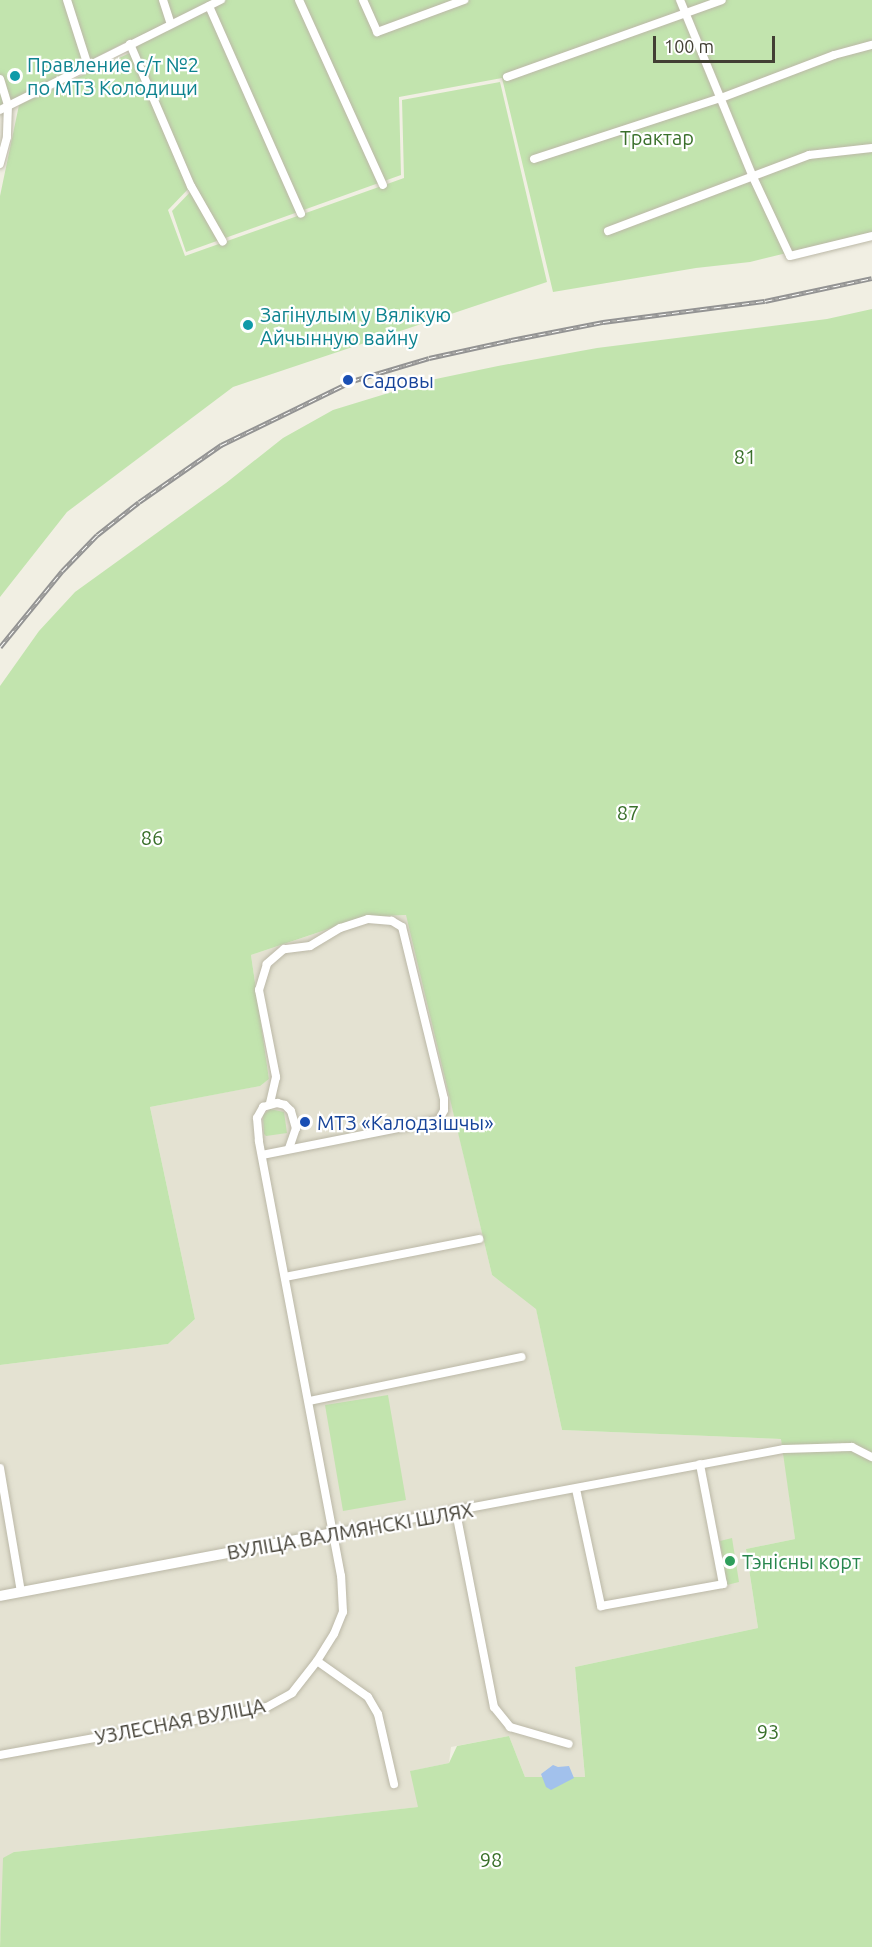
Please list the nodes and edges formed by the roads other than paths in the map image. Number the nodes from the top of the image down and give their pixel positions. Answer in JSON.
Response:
{"nodes":[{"id":1,"x":67,"y":0,"type":"edge"},
{"id":2,"x":163,"y":0,"type":"edge"},
{"id":3,"x":221,"y":0,"type":"edge"},
{"id":4,"x":299,"y":0,"type":"edge"},
{"id":5,"x":363,"y":0,"type":"edge"},
{"id":6,"x":464,"y":0,"type":"edge"},
{"id":7,"x":680,"y":0,"type":"edge"},
{"id":8,"x":722,"y":0,"type":"edge"},
{"id":9,"x":209,"y":6,"type":"junction"},
{"id":10,"x":685,"y":13,"type":"junction"},
{"id":11,"x":171,"y":24,"type":"junction"},
{"id":12,"x":130,"y":44,"type":"junction"},
{"id":13,"x":872,"y":45,"type":"edge"},
{"id":14,"x":88,"y":66,"type":"junction"},
{"id":15,"x":507,"y":77,"type":"dead end"},
{"id":16,"x":0,"y":80,"type":"edge"},
{"id":17,"x":721,"y":98,"type":"junction"},
{"id":18,"x":4,"y":108,"type":"edge"},
{"id":19,"x":872,"y":148,"type":"edge"},
{"id":20,"x":534,"y":159,"type":"dead end"},
{"id":21,"x":0,"y":164,"type":"edge"},
{"id":22,"x":752,"y":175,"type":"junction"},
{"id":23,"x":383,"y":185,"type":"dead end"},
{"id":24,"x":301,"y":214,"type":"dead end"},
{"id":25,"x":608,"y":231,"type":"dead end"},
{"id":26,"x":872,"y":236,"type":"edge"},
{"id":27,"x":223,"y":242,"type":"dead end"},
{"id":28,"x":270,"y":1104,"type":"junction"},
{"id":29,"x":289,"y":1148,"type":"junction"},
{"id":30,"x":262,"y":1155,"type":"junction"},
{"id":31,"x":478,"y":1239,"type":"dead end"},
{"id":32,"x":285,"y":1277,"type":"junction"},
{"id":33,"x":522,"y":1357,"type":"dead end"},
{"id":34,"x":309,"y":1401,"type":"junction"},
{"id":35,"x":872,"y":1457,"type":"edge"},
{"id":36,"x":700,"y":1464,"type":"junction"},
{"id":37,"x":0,"y":1468,"type":"edge"},
{"id":38,"x":576,"y":1489,"type":"junction"},
{"id":39,"x":456,"y":1512,"type":"junction"},
{"id":40,"x":335,"y":1533,"type":"junction"},
{"id":41,"x":21,"y":1592,"type":"junction"},
{"id":42,"x":0,"y":1596,"type":"edge"},
{"id":43,"x":317,"y":1661,"type":"junction"},
{"id":44,"x":569,"y":1744,"type":"dead end"},
{"id":45,"x":0,"y":1755,"type":"edge"},
{"id":46,"x":394,"y":1784,"type":"dead end"}],
"edges":[{"from":1,"to":14,"type":"street"},
{"from":2,"to":11,"type":"street"},
{"from":3,"to":9,"type":"street"},
{"from":4,"to":23,"type":"street"},
{"from":5,"to":6,"type":"street"},
{"from":7,"to":10,"type":"street"},
{"from":8,"to":10,"type":"street"},
{"from":9,"to":11,"type":"street"},
{"from":9,"to":24,"type":"street"},
{"from":10,"to":15,"type":"street"},
{"from":10,"to":17,"type":"street"},
{"from":11,"to":12,"type":"street"},
{"from":12,"to":14,"type":"street"},
{"from":12,"to":27,"type":"street"},
{"from":13,"to":17,"type":"street"},
{"from":14,"to":18,"type":"street"},
{"from":16,"to":18,"type":"street"},
{"from":17,"to":20,"type":"street"},
{"from":17,"to":22,"type":"street"},
{"from":18,"to":21,"type":"street"},
{"from":19,"to":22,"type":"street"},
{"from":22,"to":25,"type":"street"},
{"from":22,"to":26,"type":"street"},
{"from":28,"to":29,"type":"street"},
{"from":28,"to":29,"type":"street"},
{"from":28,"to":30,"type":"street"},
{"from":29,"to":30,"type":"street"},
{"from":30,"to":32,"type":"street","name":"УЗЛЕСНАЯ ВУЛІЦА"},
{"from":31,"to":32,"type":"street"},
{"from":32,"to":34,"type":"street","name":"УЗЛЕСНАЯ ВУЛІЦА"},
{"from":33,"to":34,"type":"street"},
{"from":34,"to":40,"type":"street","name":"УЗЛЕСНАЯ ВУЛІЦА"},
{"from":35,"to":36,"type":"street","name":"ВУЛІЦА ВАЛМЯНСКІ ШЛЯХ"},
{"from":36,"to":38,"type":"street","name":"ВУЛІЦА ВАЛМЯНСКІ ШЛЯХ"},
{"from":36,"to":38,"type":"street"},
{"from":37,"to":41,"type":"street"},
{"from":38,"to":39,"type":"street","name":"ВУЛІЦА ВАЛМЯНСКІ ШЛЯХ"},
{"from":39,"to":40,"type":"street","name":"ВУЛІЦА ВАЛМЯНСКІ ШЛЯХ"},
{"from":39,"to":44,"type":"street"},
{"from":40,"to":41,"type":"street","name":"ВУЛІЦА ВАЛМЯНСКІ ШЛЯХ"},
{"from":40,"to":43,"type":"street","name":"УЗЛЕСНАЯ ВУЛІЦА"},
{"from":41,"to":42,"type":"street","name":"ВУЛІЦА ВАЛМЯНСКІ ШЛЯХ"},
{"from":43,"to":45,"type":"street","name":"УЗЛЕСНАЯ ВУЛІЦА"},
{"from":43,"to":46,"type":"street"}]}
